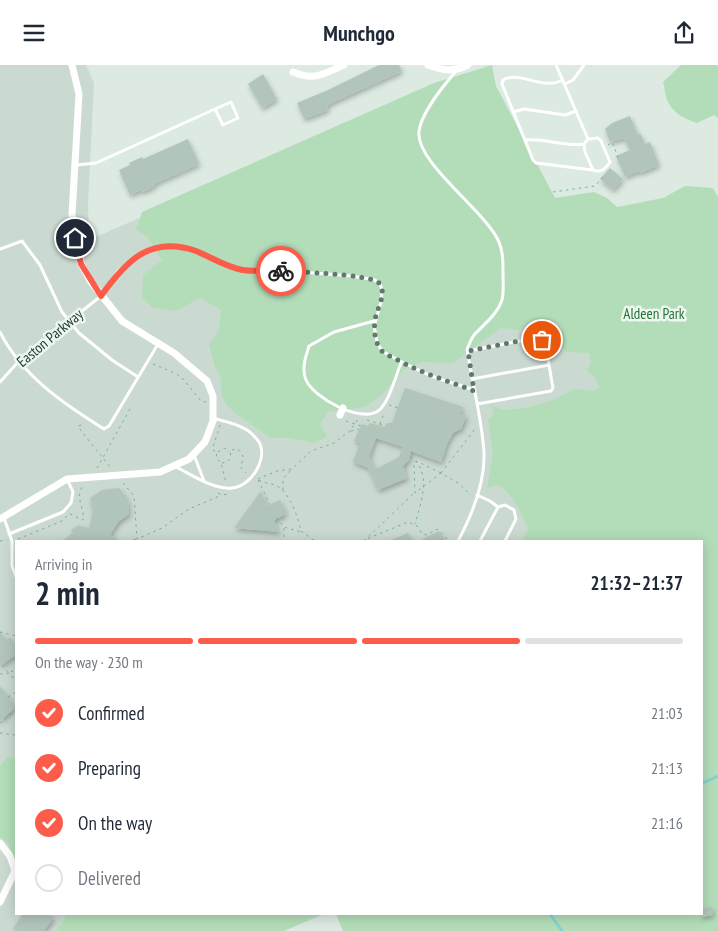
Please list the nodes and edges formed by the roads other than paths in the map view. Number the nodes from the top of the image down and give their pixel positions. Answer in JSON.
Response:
{"nodes":[{"id":1,"x":72,"y":65,"type":"edge"},
{"id":2,"x":344,"y":65,"type":"edge"},
{"id":3,"x":428,"y":65,"type":"edge"},
{"id":4,"x":468,"y":65,"type":"edge"},
{"id":5,"x":556,"y":65,"type":"edge"},
{"id":6,"x":584,"y":65,"type":"edge"},
{"id":7,"x":457,"y":70,"type":"junction"},
{"id":8,"x":293,"y":72,"type":"dead end"},
{"id":9,"x":564,"y":82,"type":"junction"},
{"id":10,"x":215,"y":109,"type":"junction"},
{"id":11,"x":576,"y":111,"type":"junction"},
{"id":12,"x":513,"y":112,"type":"junction"},
{"id":13,"x":588,"y":139,"type":"junction"},
{"id":14,"x":525,"y":140,"type":"junction"},
{"id":15,"x":584,"y":144,"type":"junction"},
{"id":16,"x":75,"y":165,"type":"junction"},
{"id":17,"x":593,"y":170,"type":"junction"},
{"id":18,"x":0,"y":249,"type":"edge"},
{"id":19,"x":101,"y":296,"type":"junction"},
{"id":20,"x":69,"y":321,"type":"junction"},
{"id":21,"x":374,"y":321,"type":"junction"},
{"id":22,"x":0,"y":332,"type":"edge"},
{"id":23,"x":158,"y":344,"type":"junction"},
{"id":24,"x":468,"y":351,"type":"junction"},
{"id":25,"x":19,"y":361,"type":"junction"},
{"id":26,"x":402,"y":362,"type":"junction"},
{"id":27,"x":549,"y":365,"type":"junction"},
{"id":28,"x":138,"y":377,"type":"junction"},
{"id":29,"x":472,"y":379,"type":"junction"},
{"id":30,"x":0,"y":382,"type":"edge"},
{"id":31,"x":474,"y":391,"type":"junction"},
{"id":32,"x":476,"y":404,"type":"junction"},
{"id":33,"x":213,"y":417,"type":"junction"},
{"id":34,"x":194,"y":454,"type":"junction"},
{"id":35,"x":174,"y":466,"type":"junction"},
{"id":36,"x":67,"y":479,"type":"junction"},
{"id":37,"x":204,"y":481,"type":"junction"},
{"id":38,"x":477,"y":495,"type":"junction"},
{"id":39,"x":498,"y":507,"type":"junction"},
{"id":40,"x":2,"y":519,"type":"edge"},
{"id":41,"x":10,"y":534,"type":"junction"},
{"id":42,"x":459,"y":540,"type":"edge"},
{"id":43,"x":481,"y":540,"type":"edge"},
{"id":44,"x":506,"y":540,"type":"edge"},
{"id":45,"x":15,"y":574,"type":"edge"},
{"id":46,"x":0,"y":843,"type":"edge"},
{"id":47,"x":0,"y":903,"type":"edge"}],
"edges":[{"from":1,"to":16,"type":"street"},
{"from":2,"to":8,"type":"street"},
{"from":3,"to":7,"type":"street"},
{"from":4,"to":7,"type":"street"},
{"from":5,"to":9,"type":"lane"},
{"from":6,"to":9,"type":"lane"},
{"from":7,"to":24,"type":"lane"},
{"from":9,"to":11,"type":"lane"},
{"from":9,"to":12,"type":"lane"},
{"from":10,"to":10,"type":"lane"},
{"from":10,"to":16,"type":"lane"},
{"from":11,"to":12,"type":"lane"},
{"from":11,"to":13,"type":"lane"},
{"from":12,"to":14,"type":"lane"},
{"from":13,"to":15,"type":"lane"},
{"from":13,"to":17,"type":"lane"},
{"from":14,"to":15,"type":"lane"},
{"from":14,"to":17,"type":"lane"},
{"from":15,"to":17,"type":"lane"},
{"from":16,"to":19,"type":"street"},
{"from":18,"to":20,"type":"lane"},
{"from":19,"to":20,"type":"lane","name":"Easton Parkway"},
{"from":19,"to":21,"type":"lane","name":"Easton Parkway"},
{"from":19,"to":23,"type":"street"},
{"from":20,"to":25,"type":"lane","name":"Easton Parkway"},
{"from":20,"to":28,"type":"lane"},
{"from":21,"to":26,"type":"lane"},
{"from":21,"to":26,"type":"lane"},
{"from":22,"to":25,"type":"lane"},
{"from":23,"to":28,"type":"lane"},
{"from":23,"to":33,"type":"street"},
{"from":24,"to":27,"type":"lane"},
{"from":24,"to":29,"type":"lane"},
{"from":25,"to":28,"type":"lane"},
{"from":25,"to":30,"type":"lane","name":"Easton Parkway"},
{"from":26,"to":31,"type":"lane"},
{"from":27,"to":29,"type":"lane"},
{"from":27,"to":32,"type":"lane"},
{"from":29,"to":31,"type":"lane"},
{"from":31,"to":32,"type":"lane"},
{"from":32,"to":38,"type":"lane"},
{"from":33,"to":34,"type":"street"},
{"from":33,"to":37,"type":"lane"},
{"from":34,"to":35,"type":"street"},
{"from":34,"to":37,"type":"lane"},
{"from":35,"to":36,"type":"street"},
{"from":35,"to":37,"type":"lane"},
{"from":36,"to":40,"type":"street"},
{"from":36,"to":41,"type":"lane"},
{"from":38,"to":39,"type":"lane"},
{"from":38,"to":42,"type":"lane"},
{"from":39,"to":43,"type":"lane"},
{"from":39,"to":44,"type":"lane"},
{"from":40,"to":41,"type":"lane"},
{"from":41,"to":45,"type":"lane"},
{"from":46,"to":47,"type":"street"}]}
